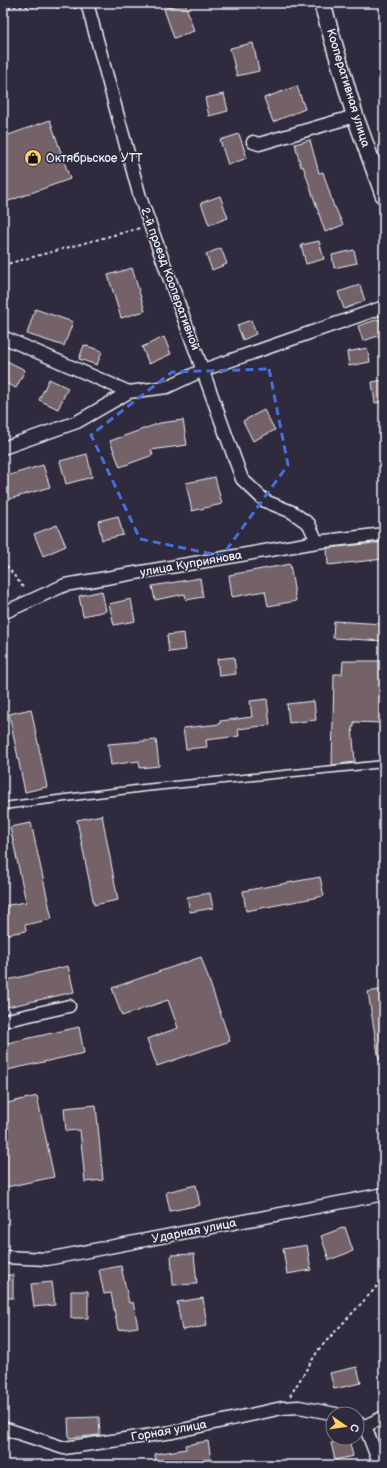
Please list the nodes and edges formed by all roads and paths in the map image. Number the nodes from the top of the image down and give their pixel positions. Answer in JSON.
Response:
{"nodes":[{"id":1,"x":322,"y":3,"type":"edge"},
{"id":2,"x":88,"y":6,"type":"edge"},
{"id":3,"x":3,"y":12,"type":"edge"},
{"id":4,"x":355,"y":116,"type":"junction"},
{"id":5,"x":253,"y":142,"type":"dead end"},
{"id":6,"x":384,"y":196,"type":"edge"},
{"id":7,"x":150,"y":225,"type":"junction"},
{"id":8,"x":3,"y":264,"type":"edge"},
{"id":9,"x":384,"y":307,"type":"edge"},
{"id":10,"x":3,"y":337,"type":"edge"},
{"id":11,"x":203,"y":370,"type":"junction"},
{"id":12,"x":130,"y":392,"type":"junction"},
{"id":13,"x":3,"y":448,"type":"edge"},
{"id":14,"x":384,"y":534,"type":"edge"},
{"id":15,"x":318,"y":542,"type":"junction"},
{"id":16,"x":3,"y":561,"type":"edge"},
{"id":17,"x":23,"y":587,"type":"dead end"},
{"id":18,"x":3,"y":613,"type":"edge"},
{"id":19,"x":384,"y":764,"type":"edge"},
{"id":20,"x":3,"y":806,"type":"edge"},
{"id":21,"x":69,"y":1006,"type":"dead end"},
{"id":22,"x":3,"y":1021,"type":"edge"},
{"id":23,"x":384,"y":1194,"type":"edge"},
{"id":24,"x":3,"y":1257,"type":"edge"},
{"id":25,"x":384,"y":1279,"type":"edge"},
{"id":26,"x":282,"y":1408,"type":"junction"},
{"id":27,"x":325,"y":1412,"type":"edge"},
{"id":28,"x":384,"y":1417,"type":"edge"},
{"id":29,"x":365,"y":1424,"type":"edge"},
{"id":30,"x":3,"y":1428,"type":"edge"},
{"id":31,"x":365,"y":1433,"type":"edge"},
{"id":32,"x":380,"y":1465,"type":"edge"}],
"edges":[{"from":1,"to":4,"type":"main road","name":"Кооперативная улица"},
{"from":2,"to":3,"type":"path"},
{"from":2,"to":7,"type":"street","name":"2-й проезд Кооперативной"},
{"from":4,"to":5,"type":"street"},
{"from":4,"to":6,"type":"main road","name":"Кооперативная улица"},
{"from":7,"to":8,"type":"path"},
{"from":7,"to":11,"type":"street","name":"2-й проезд Кооперативной"},
{"from":9,"to":11,"type":"street"},
{"from":10,"to":12,"type":"street"},
{"from":11,"to":12,"type":"street"},
{"from":11,"to":15,"type":"street","name":"2-й проезд Кооперативной"},
{"from":12,"to":13,"type":"street"},
{"from":14,"to":15,"type":"street","name":"улица Куприянова"},
{"from":15,"to":18,"type":"street","name":"улица Куприянова"},
{"from":16,"to":17,"type":"path"},
{"from":19,"to":20,"type":"lane"},
{"from":21,"to":22,"type":"street"},
{"from":23,"to":24,"type":"street","name":"Ударная улица"},
{"from":25,"to":26,"type":"path"},
{"from":26,"to":27,"type":"street","name":"Горная улица"},
{"from":26,"to":30,"type":"street","name":"Горная улица"},
{"from":28,"to":29,"type":"street"},
{"from":31,"to":32,"type":"street"}]}
